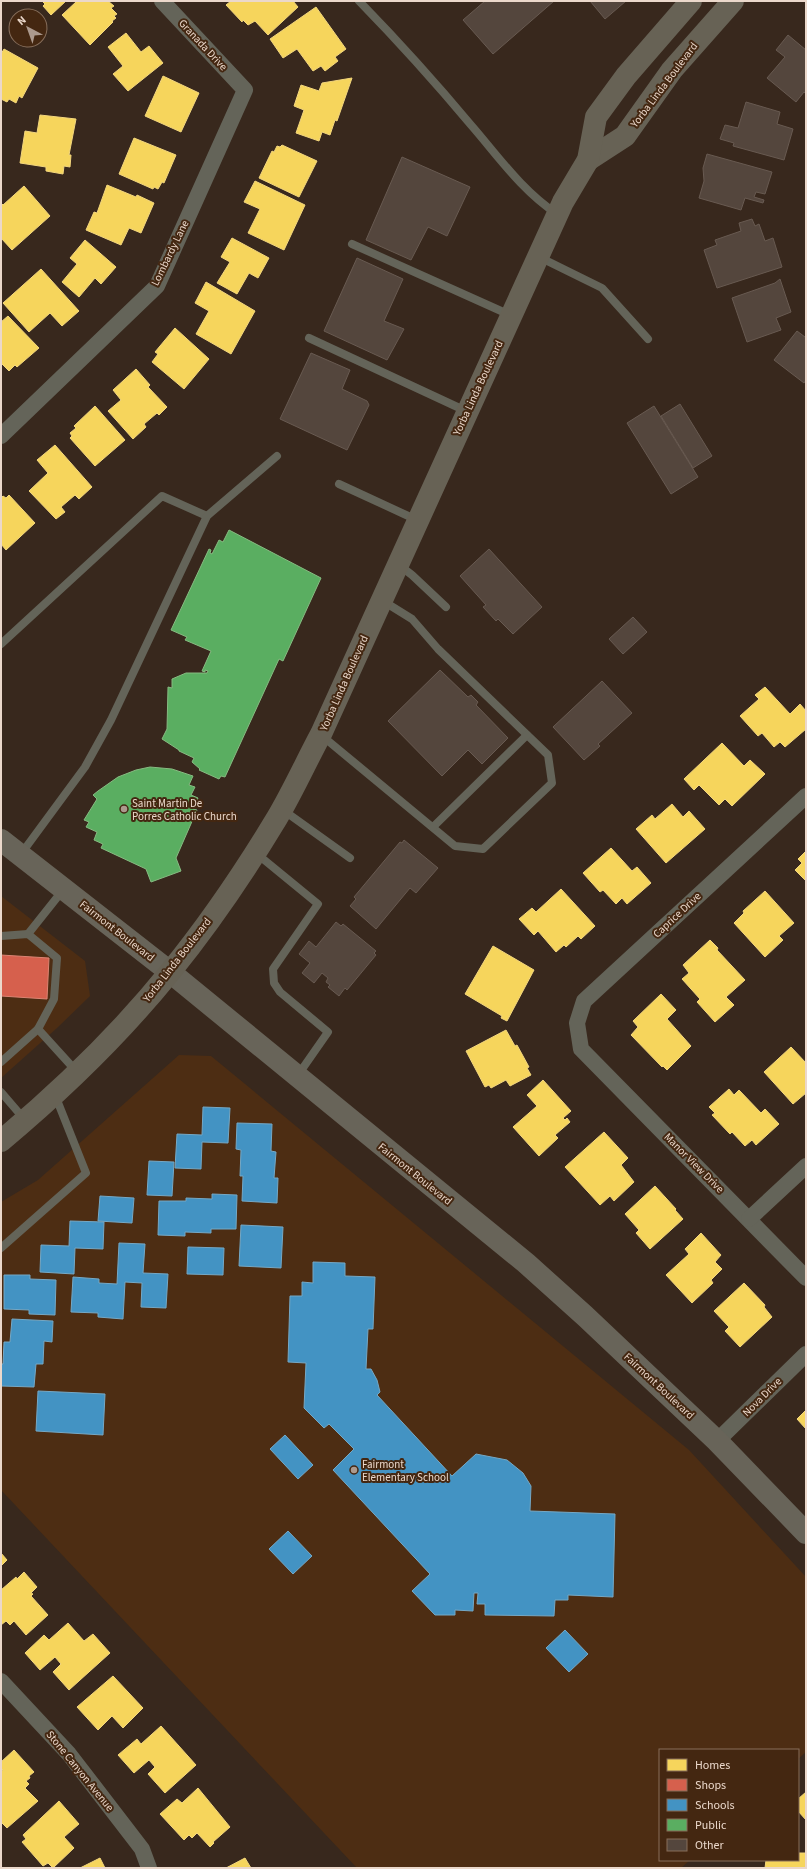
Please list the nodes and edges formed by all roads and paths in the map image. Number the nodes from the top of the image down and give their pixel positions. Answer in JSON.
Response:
{"nodes":[{"id":1,"x":162,"y":1,"type":"edge"},
{"id":2,"x":359,"y":1,"type":"edge"},
{"id":3,"x":690,"y":1,"type":"edge"},
{"id":4,"x":733,"y":1,"type":"edge"},
{"id":5,"x":245,"y":90,"type":"joint"},
{"id":6,"x":588,"y":160,"type":"junction"},
{"id":7,"x":558,"y":214,"type":"junction"},
{"id":8,"x":352,"y":244,"type":"dead end"},
{"id":9,"x":538,"y":257,"type":"junction"},
{"id":10,"x":511,"y":315,"type":"junction"},
{"id":11,"x":309,"y":338,"type":"dead end"},
{"id":12,"x":648,"y":339,"type":"dead end"},
{"id":13,"x":467,"y":412,"type":"junction"},
{"id":14,"x":1,"y":436,"type":"edge"},
{"id":15,"x":277,"y":456,"type":"dead end"},
{"id":16,"x":339,"y":484,"type":"dead end"},
{"id":17,"x":207,"y":516,"type":"junction"},
{"id":18,"x":418,"y":521,"type":"junction"},
{"id":19,"x":398,"y":565,"type":"junction"},
{"id":20,"x":381,"y":600,"type":"junction"},
{"id":21,"x":446,"y":607,"type":"dead end"},
{"id":22,"x":1,"y":644,"type":"edge"},
{"id":23,"x":321,"y":734,"type":"junction"},
{"id":24,"x":526,"y":735,"type":"junction"},
{"id":25,"x":806,"y":796,"type":"edge"},
{"id":26,"x":282,"y":809,"type":"junction"},
{"id":27,"x":433,"y":827,"type":"junction"},
{"id":28,"x":1,"y":840,"type":"edge"},
{"id":29,"x":254,"y":852,"type":"junction"},
{"id":30,"x":20,"y":855,"type":"junction"},
{"id":31,"x":350,"y":858,"type":"dead end"},
{"id":32,"x":64,"y":889,"type":"junction"},
{"id":33,"x":28,"y":934,"type":"junction"},
{"id":34,"x":1,"y":936,"type":"edge"},
{"id":35,"x":170,"y":972,"type":"junction"},
{"id":36,"x":38,"y":1029,"type":"junction"},
{"id":37,"x":581,"y":1049,"type":"joint"},
{"id":38,"x":1,"y":1062,"type":"edge"},
{"id":39,"x":78,"y":1072,"type":"junction"},
{"id":40,"x":297,"y":1077,"type":"junction"},
{"id":41,"x":1,"y":1092,"type":"edge"},
{"id":42,"x":55,"y":1094,"type":"junction"},
{"id":43,"x":25,"y":1120,"type":"junction"},
{"id":44,"x":1,"y":1142,"type":"edge"},
{"id":45,"x":806,"y":1166,"type":"edge"},
{"id":46,"x":749,"y":1219,"type":"junction"},
{"id":47,"x":1,"y":1248,"type":"edge"},
{"id":48,"x":806,"y":1278,"type":"edge"},
{"id":49,"x":806,"y":1354,"type":"edge"},
{"id":50,"x":717,"y":1441,"type":"junction"},
{"id":51,"x":806,"y":1533,"type":"edge"},
{"id":52,"x":1,"y":1681,"type":"edge"},
{"id":53,"x":149,"y":1868,"type":"edge"}],
"edges":[{"from":1,"to":5,"type":"street","name":"Granada Drive"},
{"from":2,"to":7,"type":"lane"},
{"from":3,"to":6,"type":"main road","name":"Yorba Linda Boulevard"},
{"from":4,"to":6,"type":"main road","name":"Yorba Linda Boulevard"},
{"from":5,"to":14,"type":"street","name":"Lombardy Lane"},
{"from":6,"to":7,"type":"main road","name":"Yorba Linda Boulevard"},
{"from":7,"to":9,"type":"main road","name":"Yorba Linda Boulevard"},
{"from":8,"to":10,"type":"lane"},
{"from":9,"to":10,"type":"main road","name":"Yorba Linda Boulevard"},
{"from":9,"to":12,"type":"lane"},
{"from":10,"to":13,"type":"main road","name":"Yorba Linda Boulevard"},
{"from":11,"to":13,"type":"lane"},
{"from":13,"to":18,"type":"main road","name":"Yorba Linda Boulevard"},
{"from":15,"to":17,"type":"lane"},
{"from":16,"to":18,"type":"lane"},
{"from":17,"to":22,"type":"lane"},
{"from":17,"to":30,"type":"lane"},
{"from":18,"to":19,"type":"main road","name":"Yorba Linda Boulevard"},
{"from":19,"to":20,"type":"main road","name":"Yorba Linda Boulevard"},
{"from":19,"to":21,"type":"lane"},
{"from":20,"to":23,"type":"main road","name":"Yorba Linda Boulevard"},
{"from":20,"to":24,"type":"lane"},
{"from":23,"to":26,"type":"main road","name":"Yorba Linda Boulevard"},
{"from":23,"to":27,"type":"lane"},
{"from":24,"to":27,"type":"lane"},
{"from":24,"to":27,"type":"lane"},
{"from":25,"to":37,"type":"street","name":"Caprice Drive"},
{"from":26,"to":29,"type":"main road","name":"Yorba Linda Boulevard"},
{"from":26,"to":31,"type":"lane"},
{"from":28,"to":30,"type":"main road","name":"Fairmont Boulevard"},
{"from":29,"to":35,"type":"main road","name":"Yorba Linda Boulevard"},
{"from":29,"to":40,"type":"lane"},
{"from":30,"to":32,"type":"main road","name":"Fairmont Boulevard"},
{"from":32,"to":33,"type":"lane"},
{"from":32,"to":35,"type":"main road","name":"Fairmont Boulevard"},
{"from":33,"to":34,"type":"lane"},
{"from":33,"to":36,"type":"lane"},
{"from":35,"to":39,"type":"main road","name":"Yorba Linda Boulevard"},
{"from":35,"to":40,"type":"main road","name":"Fairmont Boulevard"},
{"from":36,"to":38,"type":"lane"},
{"from":36,"to":39,"type":"lane"},
{"from":37,"to":46,"type":"street","name":"Manor View Drive"},
{"from":39,"to":42,"type":"main road","name":"Yorba Linda Boulevard"},
{"from":40,"to":50,"type":"main road","name":"Fairmont Boulevard"},
{"from":41,"to":43,"type":"lane"},
{"from":42,"to":43,"type":"main road","name":"Yorba Linda Boulevard"},
{"from":42,"to":47,"type":"lane"},
{"from":43,"to":44,"type":"main road","name":"Yorba Linda Boulevard"},
{"from":45,"to":46,"type":"street"},
{"from":46,"to":48,"type":"street","name":"Manor View Drive"},
{"from":49,"to":50,"type":"street","name":"Nova Drive"},
{"from":50,"to":51,"type":"main road","name":"Fairmont Boulevard"},
{"from":52,"to":53,"type":"street","name":"Stone Canyon Avenue"}]}
